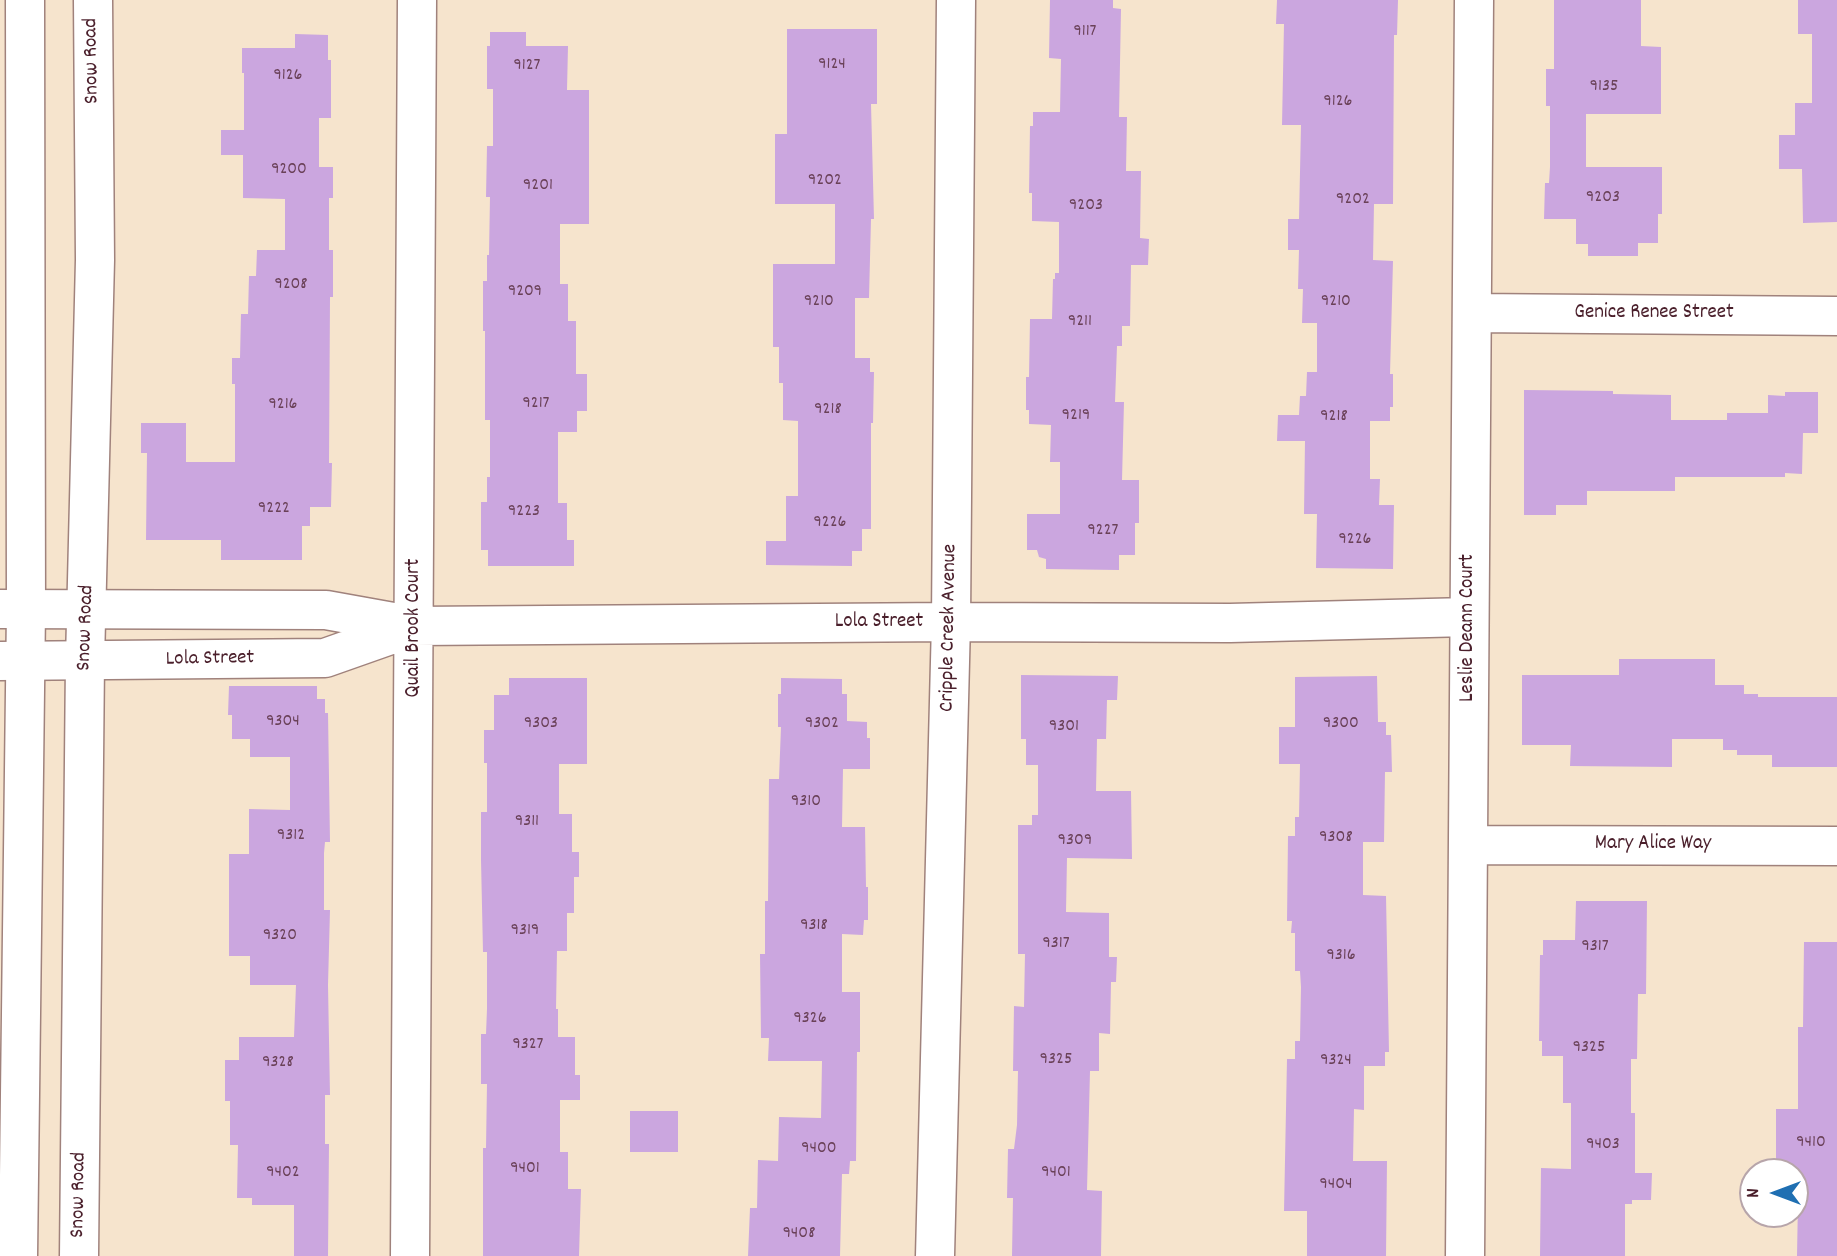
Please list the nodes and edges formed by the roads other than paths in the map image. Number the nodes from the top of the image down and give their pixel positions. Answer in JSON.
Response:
{"nodes":[{"id":1,"x":24,"y":0,"type":"edge"},
{"id":2,"x":93,"y":0,"type":"edge"},
{"id":3,"x":416,"y":0,"type":"edge"},
{"id":4,"x":956,"y":0,"type":"edge"},
{"id":5,"x":1474,"y":0,"type":"edge"},
{"id":6,"x":1472,"y":313,"type":"junction"},
{"id":7,"x":1837,"y":316,"type":"edge"},
{"id":8,"x":13,"y":609,"type":"edge"},
{"id":9,"x":88,"y":609,"type":"junction"},
{"id":10,"x":1468,"y":617,"type":"junction"},
{"id":11,"x":951,"y":622,"type":"junction"},
{"id":12,"x":415,"y":626,"type":"junction"},
{"id":13,"x":12,"y":661,"type":"edge"},
{"id":14,"x":85,"y":661,"type":"junction"},
{"id":15,"x":1468,"y":845,"type":"junction"},
{"id":16,"x":1837,"y":846,"type":"edge"},
{"id":17,"x":18,"y":1256,"type":"edge"},
{"id":18,"x":79,"y":1256,"type":"edge"},
{"id":19,"x":411,"y":1256,"type":"edge"},
{"id":20,"x":935,"y":1256,"type":"edge"},
{"id":21,"x":1465,"y":1256,"type":"edge"}],
"edges":[{"from":1,"to":8,"type":"street"},
{"from":2,"to":9,"type":"street","name":"Snow Road"},
{"from":3,"to":12,"type":"street","name":"Quail Brook Court"},
{"from":4,"to":11,"type":"street","name":"Cripple Creek Avenue"},
{"from":5,"to":6,"type":"street","name":"Leslie Deann Court"},
{"from":6,"to":7,"type":"street","name":"Genice Renee Street"},
{"from":6,"to":10,"type":"street","name":"Leslie Deann Court"},
{"from":8,"to":9,"type":"street","name":"Lola Street"},
{"from":8,"to":13,"type":"street"},
{"from":9,"to":12,"type":"street","name":"Lola Street"},
{"from":9,"to":14,"type":"street","name":"Snow Road"},
{"from":10,"to":11,"type":"street","name":"Lola Street"},
{"from":10,"to":15,"type":"street","name":"Leslie Deann Court"},
{"from":11,"to":12,"type":"street","name":"Lola Street"},
{"from":11,"to":20,"type":"street","name":"Cripple Creek Avenue"},
{"from":12,"to":14,"type":"street","name":"Lola Street"},
{"from":12,"to":19,"type":"street","name":"Quail Brook Court"},
{"from":13,"to":14,"type":"street","name":"Lola Street"},
{"from":13,"to":17,"type":"street"},
{"from":14,"to":18,"type":"street","name":"Snow Road"},
{"from":15,"to":16,"type":"street","name":"Mary Alice Way"},
{"from":15,"to":21,"type":"street","name":"Leslie Deann Court"}]}
